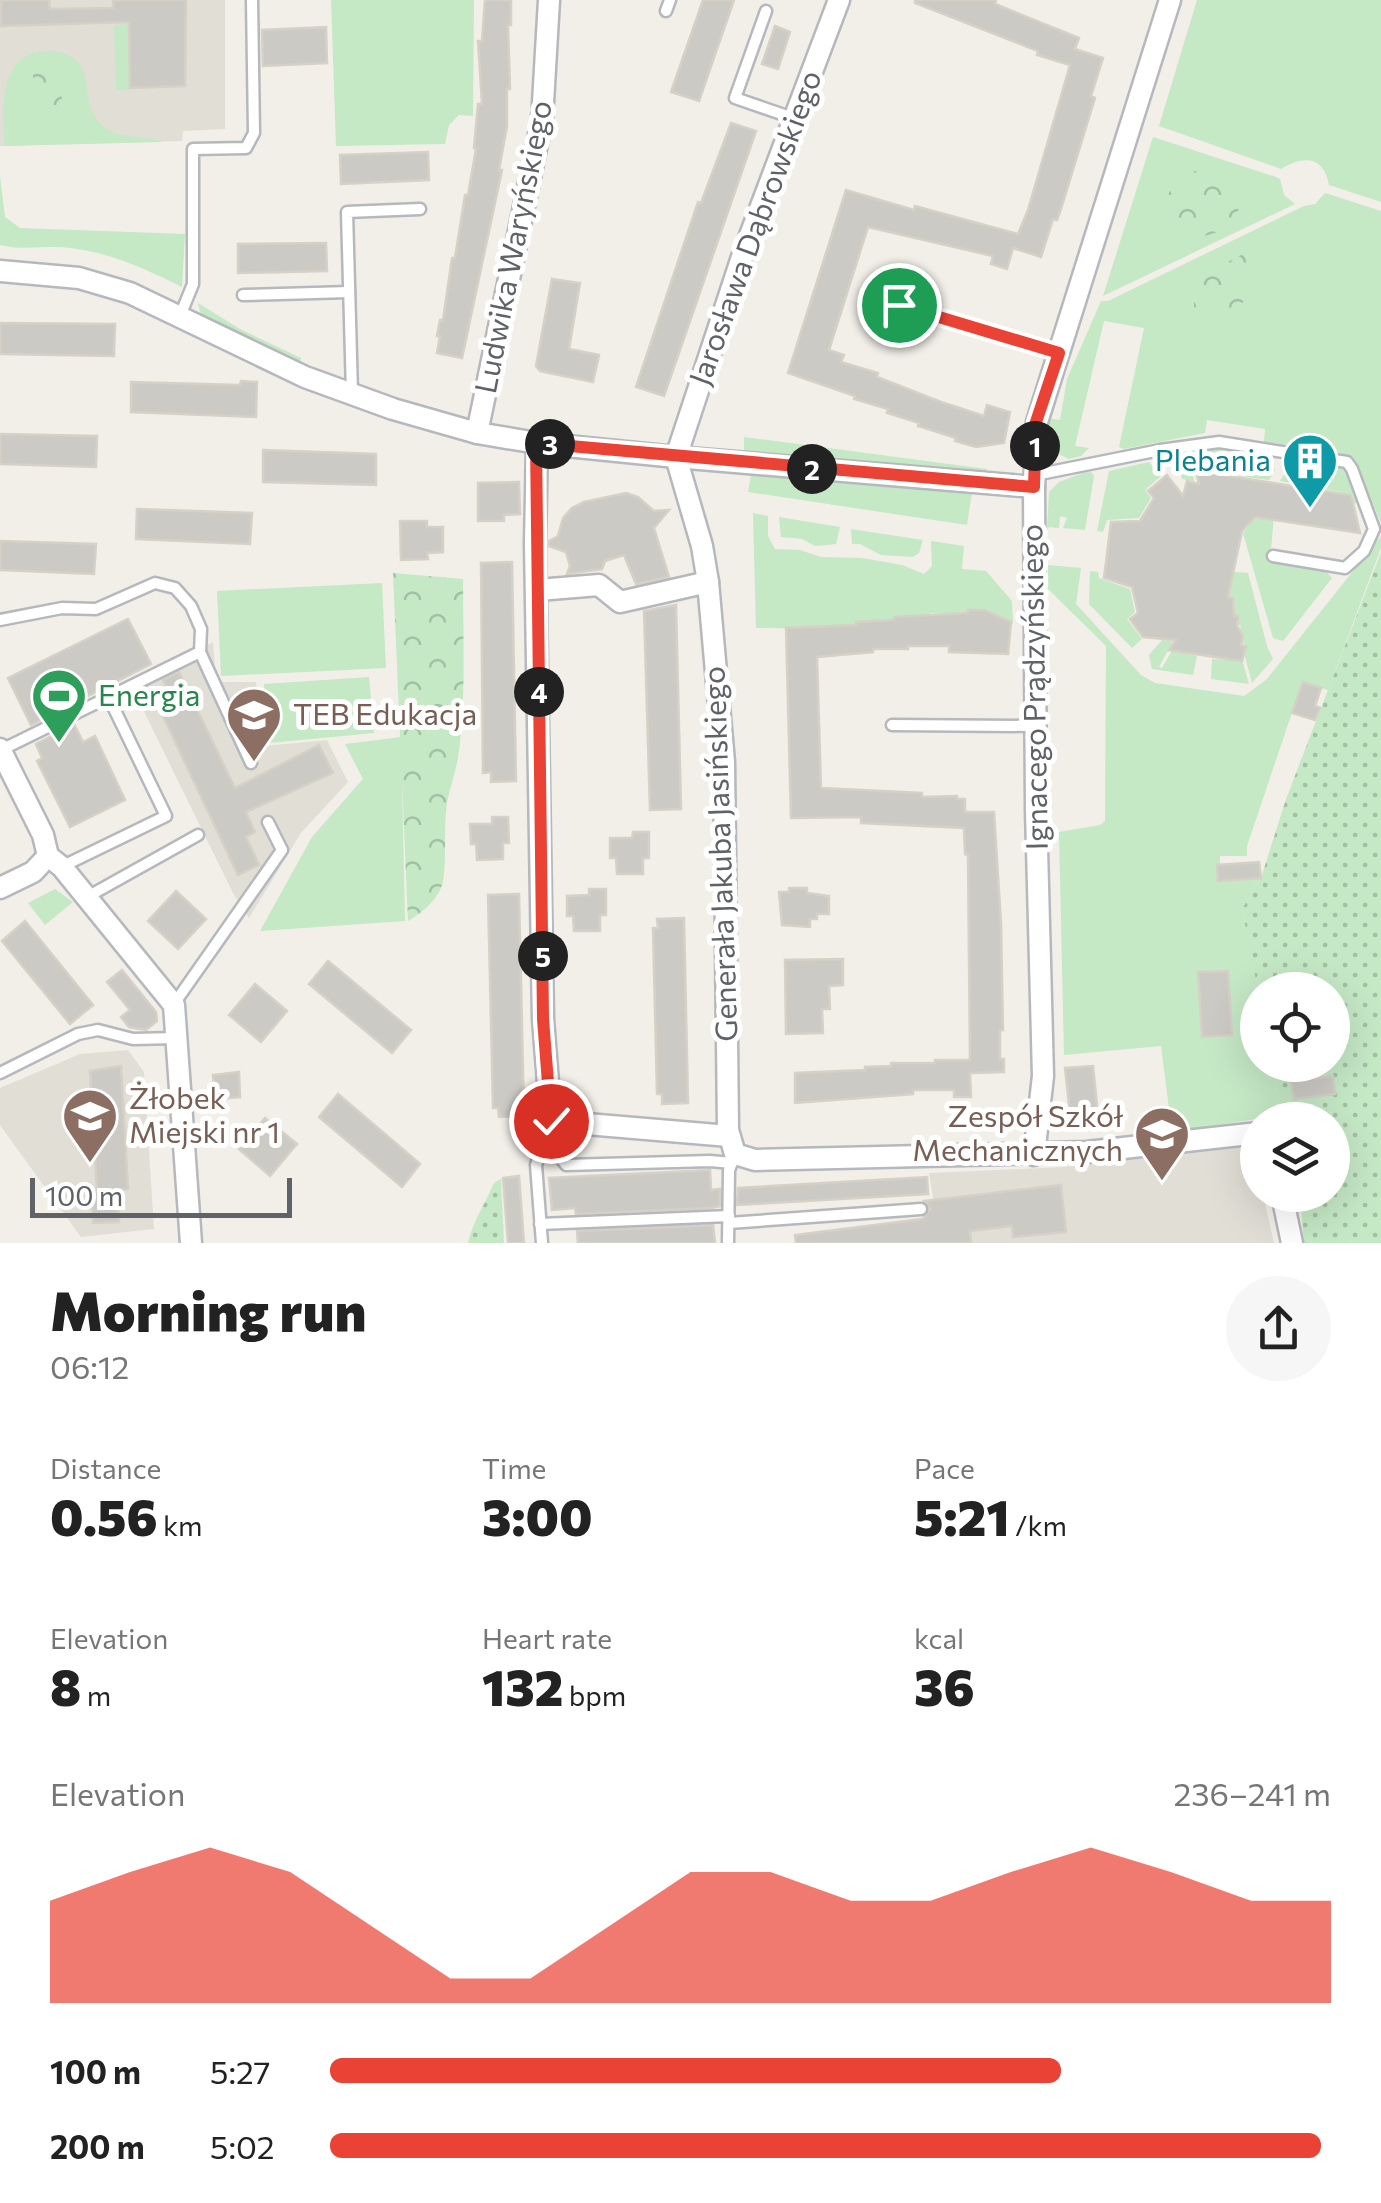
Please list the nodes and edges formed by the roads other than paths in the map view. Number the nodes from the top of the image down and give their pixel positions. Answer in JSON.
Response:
{"nodes":[{"id":1,"x":252,"y":0,"type":"edge"},
{"id":2,"x":549,"y":0,"type":"edge"},
{"id":3,"x":839,"y":0,"type":"edge"},
{"id":4,"x":1170,"y":0,"type":"edge"},
{"id":5,"x":766,"y":11,"type":"dead end"},
{"id":6,"x":794,"y":118,"type":"junction"},
{"id":7,"x":420,"y":209,"type":"dead end"},
{"id":8,"x":0,"y":270,"type":"edge"},
{"id":9,"x":349,"y":292,"type":"junction"},
{"id":10,"x":242,"y":295,"type":"dead end"},
{"id":11,"x":899,"y":305,"type":"dead end"},
{"id":12,"x":180,"y":316,"type":"junction"},
{"id":13,"x":1059,"y":353,"type":"junction"},
{"id":14,"x":352,"y":394,"type":"junction"},
{"id":15,"x":478,"y":432,"type":"junction"},
{"id":16,"x":536,"y":443,"type":"junction"},
{"id":17,"x":676,"y":457,"type":"junction"},
{"id":18,"x":1034,"y":481,"type":"junction"},
{"id":19,"x":1272,"y":556,"type":"dead end"},
{"id":20,"x":708,"y":582,"type":"junction"},
{"id":21,"x":538,"y":590,"type":"junction"},
{"id":22,"x":0,"y":620,"type":"edge"},
{"id":23,"x":200,"y":652,"type":"junction"},
{"id":24,"x":108,"y":696,"type":"junction"},
{"id":25,"x":892,"y":725,"type":"dead end"},
{"id":26,"x":1035,"y":726,"type":"junction"},
{"id":27,"x":0,"y":750,"type":"edge"},
{"id":28,"x":250,"y":763,"type":"dead end"},
{"id":29,"x":268,"y":822,"type":"dead end"},
{"id":30,"x":198,"y":836,"type":"dead end"},
{"id":31,"x":55,"y":862,"type":"junction"},
{"id":32,"x":0,"y":888,"type":"edge"},
{"id":33,"x":86,"y":898,"type":"junction"},
{"id":34,"x":174,"y":1005,"type":"junction"},
{"id":35,"x":176,"y":1038,"type":"junction"},
{"id":36,"x":0,"y":1072,"type":"edge"},
{"id":37,"x":548,"y":1129,"type":"junction"},
{"id":38,"x":1240,"y":1135,"type":"edge"},
{"id":39,"x":732,"y":1151,"type":"junction"},
{"id":40,"x":1034,"y":1155,"type":"junction"},
{"id":41,"x":921,"y":1209,"type":"dead end"},
{"id":42,"x":1285,"y":1212,"type":"edge"},
{"id":43,"x":729,"y":1220,"type":"junction"},
{"id":44,"x":540,"y":1224,"type":"junction"},
{"id":45,"x":191,"y":1243,"type":"edge"},
{"id":46,"x":542,"y":1243,"type":"edge"},
{"id":47,"x":728,"y":1243,"type":"edge"},
{"id":48,"x":1292,"y":1243,"type":"edge"}],
"edges":[{"from":1,"to":12,"type":"lane"},
{"from":2,"to":15,"type":"street","name":"Ludwika Waryńskiego"},
{"from":3,"to":6,"type":"street","name":"Jarosława Dąbrowskiego"},
{"from":4,"to":13,"type":"street","name":"Ignacego Prądzyńskiego"},
{"from":5,"to":6,"type":"lane"},
{"from":6,"to":17,"type":"street","name":"Jarosława Dąbrowskiego"},
{"from":7,"to":9,"type":"lane"},
{"from":8,"to":12,"type":"street"},
{"from":9,"to":10,"type":"lane"},
{"from":9,"to":14,"type":"lane"},
{"from":11,"to":13,"type":"lane"},
{"from":12,"to":14,"type":"street"},
{"from":13,"to":18,"type":"street","name":"Ignacego Prądzyńskiego"},
{"from":14,"to":15,"type":"street"},
{"from":15,"to":16,"type":"street"},
{"from":16,"to":17,"type":"street"},
{"from":16,"to":21,"type":"street"},
{"from":17,"to":18,"type":"street"},
{"from":17,"to":20,"type":"street","name":"Generała Jakuba Jasińskiego"},
{"from":18,"to":19,"type":"lane"},
{"from":18,"to":26,"type":"street","name":"Ignacego Prądzyńskiego"},
{"from":20,"to":21,"type":"street"},
{"from":20,"to":39,"type":"street","name":"Generała Jakuba Jasińskiego"},
{"from":21,"to":37,"type":"street"},
{"from":22,"to":23,"type":"lane"},
{"from":23,"to":24,"type":"lane"},
{"from":23,"to":28,"type":"lane"},
{"from":24,"to":27,"type":"lane"},
{"from":24,"to":31,"type":"lane"},
{"from":25,"to":26,"type":"lane"},
{"from":26,"to":40,"type":"street","name":"Ignacego Prądzyńskiego"},
{"from":27,"to":31,"type":"street"},
{"from":29,"to":34,"type":"lane"},
{"from":30,"to":33,"type":"lane"},
{"from":31,"to":32,"type":"street"},
{"from":31,"to":33,"type":"street"},
{"from":33,"to":34,"type":"street"},
{"from":34,"to":35,"type":"street"},
{"from":35,"to":36,"type":"lane"},
{"from":35,"to":45,"type":"street"},
{"from":37,"to":39,"type":"street"},
{"from":37,"to":39,"type":"lane"},
{"from":37,"to":44,"type":"lane"},
{"from":38,"to":40,"type":"street"},
{"from":39,"to":40,"type":"street"},
{"from":39,"to":43,"type":"lane"},
{"from":41,"to":43,"type":"lane"},
{"from":42,"to":48,"type":"street"},
{"from":43,"to":44,"type":"lane"},
{"from":43,"to":47,"type":"lane"},
{"from":44,"to":46,"type":"lane"}]}
